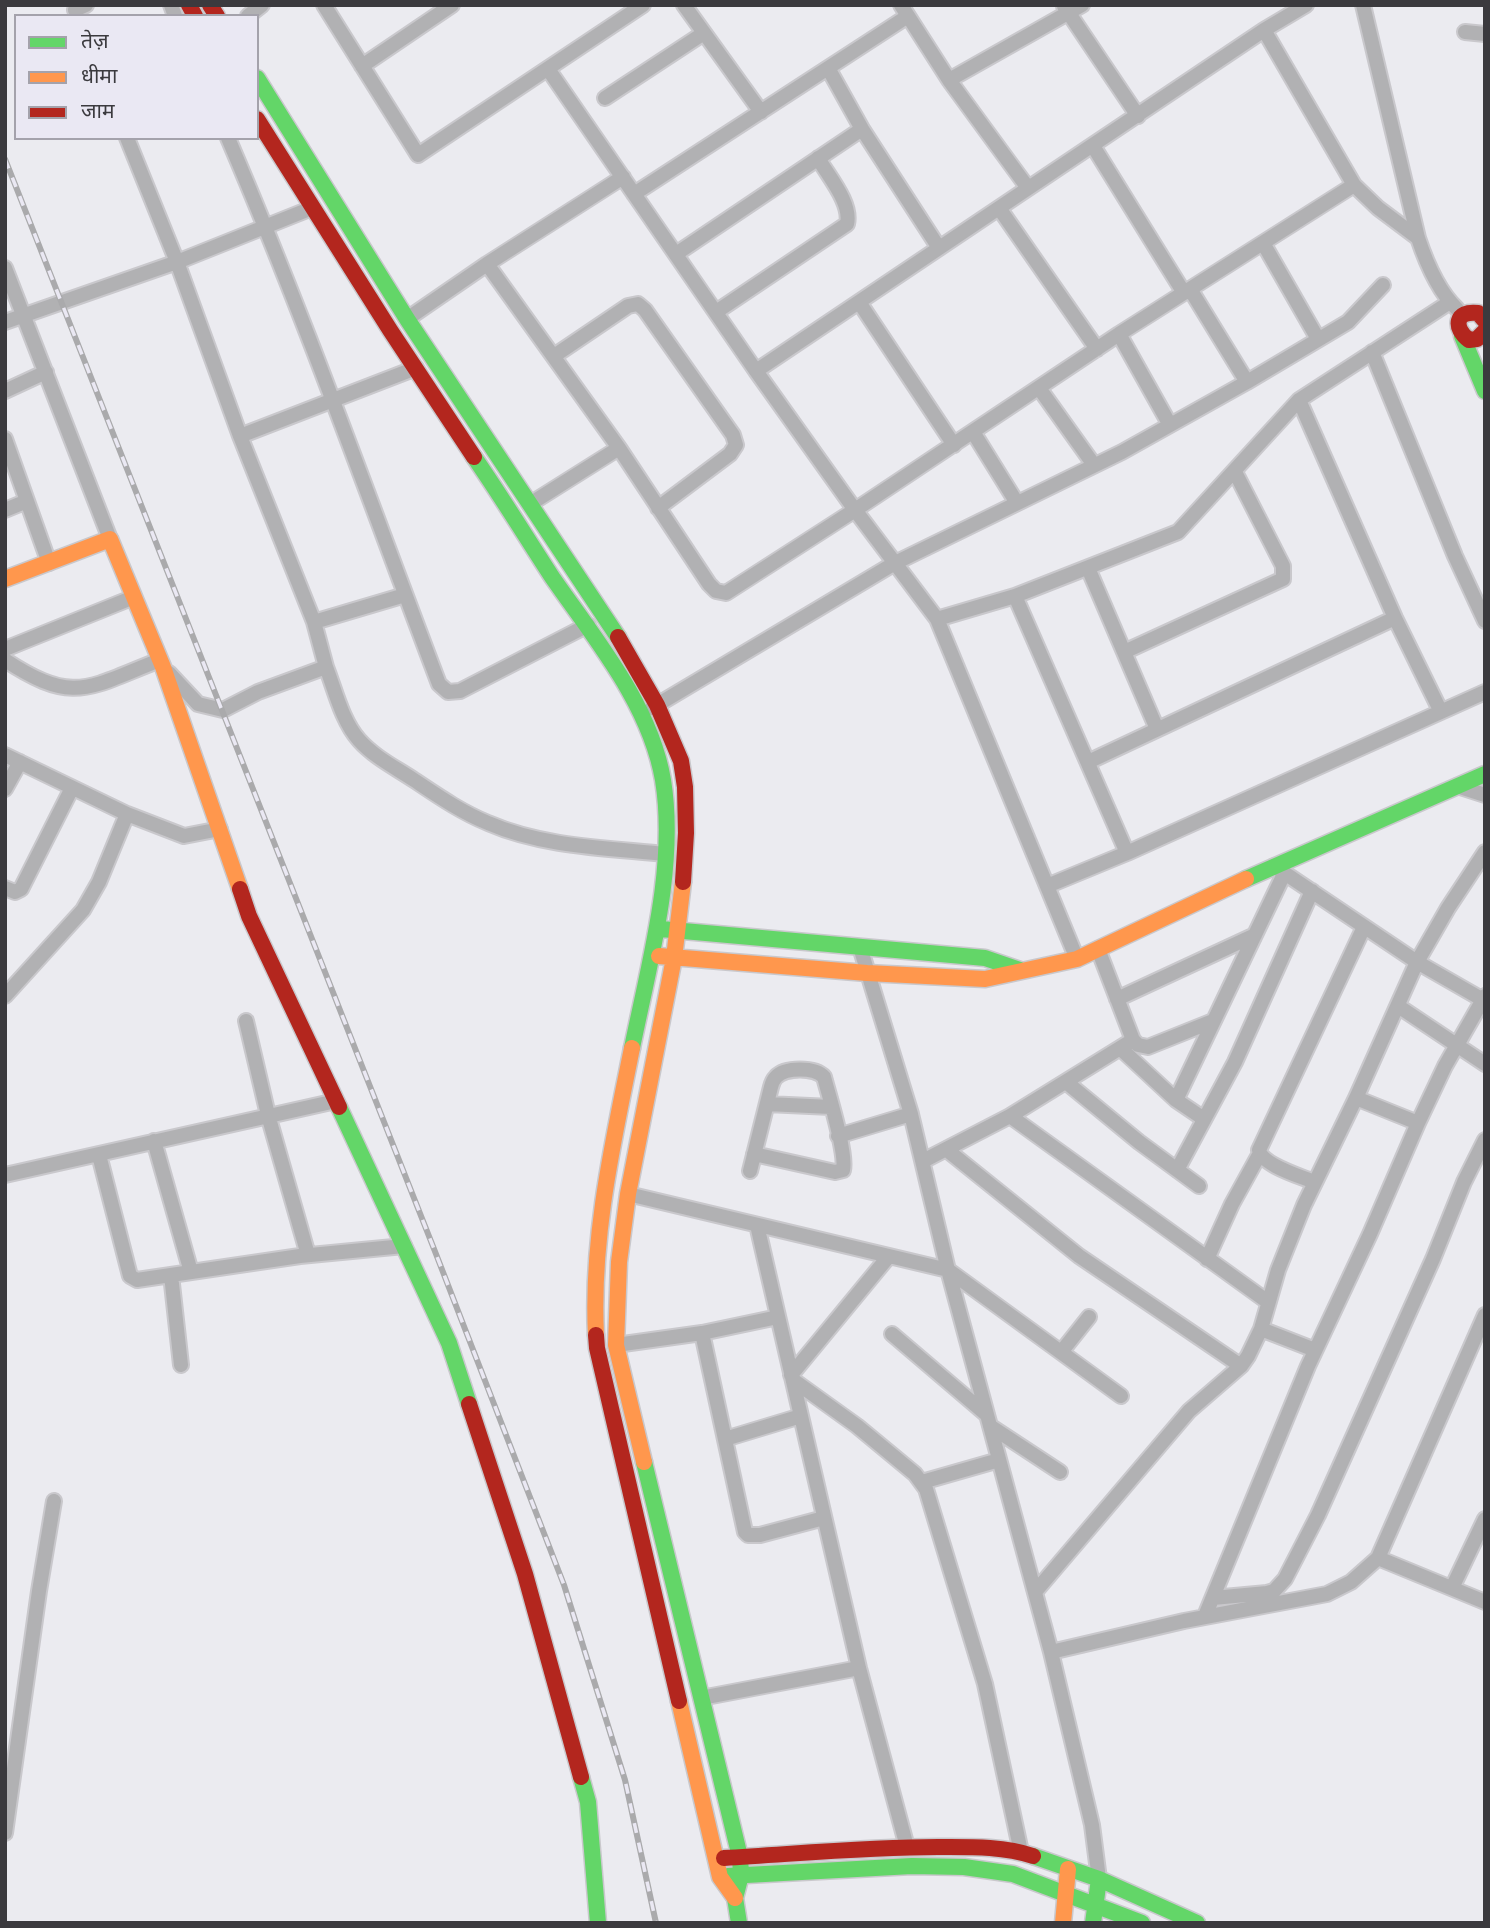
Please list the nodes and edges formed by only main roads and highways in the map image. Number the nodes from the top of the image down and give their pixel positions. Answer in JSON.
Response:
{"nodes":[{"id":1,"x":259,"y":81,"type":"edge"},
{"id":2,"x":259,"y":121,"type":"edge"},
{"id":3,"x":1484,"y":322,"type":"edge"},
{"id":4,"x":1462,"y":336,"type":"junction"},
{"id":5,"x":1483,"y":385,"type":"edge"},
{"id":6,"x":5,"y":579,"type":"edge"},
{"id":7,"x":1485,"y":774,"type":"edge"},
{"id":8,"x":654,"y":928,"type":"junction"},
{"id":9,"x":677,"y":931,"type":"junction"},
{"id":10,"x":650,"y":955,"type":"junction"},
{"id":11,"x":674,"y":958,"type":"junction"},
{"id":12,"x":1022,"y":971,"type":"junction"},
{"id":13,"x":740,"y":1857,"type":"junction"},
{"id":14,"x":717,"y":1859,"type":"junction"},
{"id":15,"x":1068,"y":1869,"type":"junction"},
{"id":16,"x":741,"y":1875,"type":"junction"},
{"id":17,"x":720,"y":1877,"type":"junction"},
{"id":18,"x":1099,"y":1879,"type":"junction"},
{"id":19,"x":1065,"y":1894,"type":"junction"},
{"id":20,"x":1096,"y":1906,"type":"junction"},
{"id":21,"x":739,"y":1916,"type":"edge"},
{"id":22,"x":598,"y":1923,"type":"edge"},
{"id":23,"x":1063,"y":1923,"type":"edge"},
{"id":24,"x":1093,"y":1923,"type":"edge"},
{"id":25,"x":1142,"y":1923,"type":"edge"},
{"id":26,"x":1197,"y":1923,"type":"edge"}],
"edges":[{"from":1,"to":9,"type":"main road"},
{"from":2,"to":8,"type":"main road"},
{"from":3,"to":4,"type":"main road"},
{"from":3,"to":4,"type":"main road"},
{"from":3,"to":5,"type":"main road"},
{"from":4,"to":5,"type":"main road"},
{"from":6,"to":22,"type":"main road"},
{"from":7,"to":12,"type":"main road"},
{"from":8,"to":9,"type":"main road"},
{"from":8,"to":10,"type":"main road"},
{"from":9,"to":11,"type":"main road"},
{"from":9,"to":12,"type":"main road"},
{"from":10,"to":11,"type":"main road"},
{"from":10,"to":14,"type":"main road"},
{"from":11,"to":12,"type":"main road"},
{"from":11,"to":13,"type":"main road"},
{"from":13,"to":14,"type":"main road"},
{"from":13,"to":15,"type":"main road"},
{"from":13,"to":16,"type":"main road"},
{"from":14,"to":17,"type":"main road"},
{"from":15,"to":18,"type":"main road"},
{"from":15,"to":19,"type":"main road"},
{"from":16,"to":17,"type":"main road"},
{"from":16,"to":19,"type":"main road"},
{"from":16,"to":21,"type":"main road"},
{"from":17,"to":21,"type":"main road"},
{"from":18,"to":20,"type":"main road"},
{"from":18,"to":26,"type":"main road"},
{"from":19,"to":20,"type":"main road"},
{"from":19,"to":23,"type":"main road"},
{"from":20,"to":24,"type":"main road"},
{"from":20,"to":25,"type":"main road"}]}
